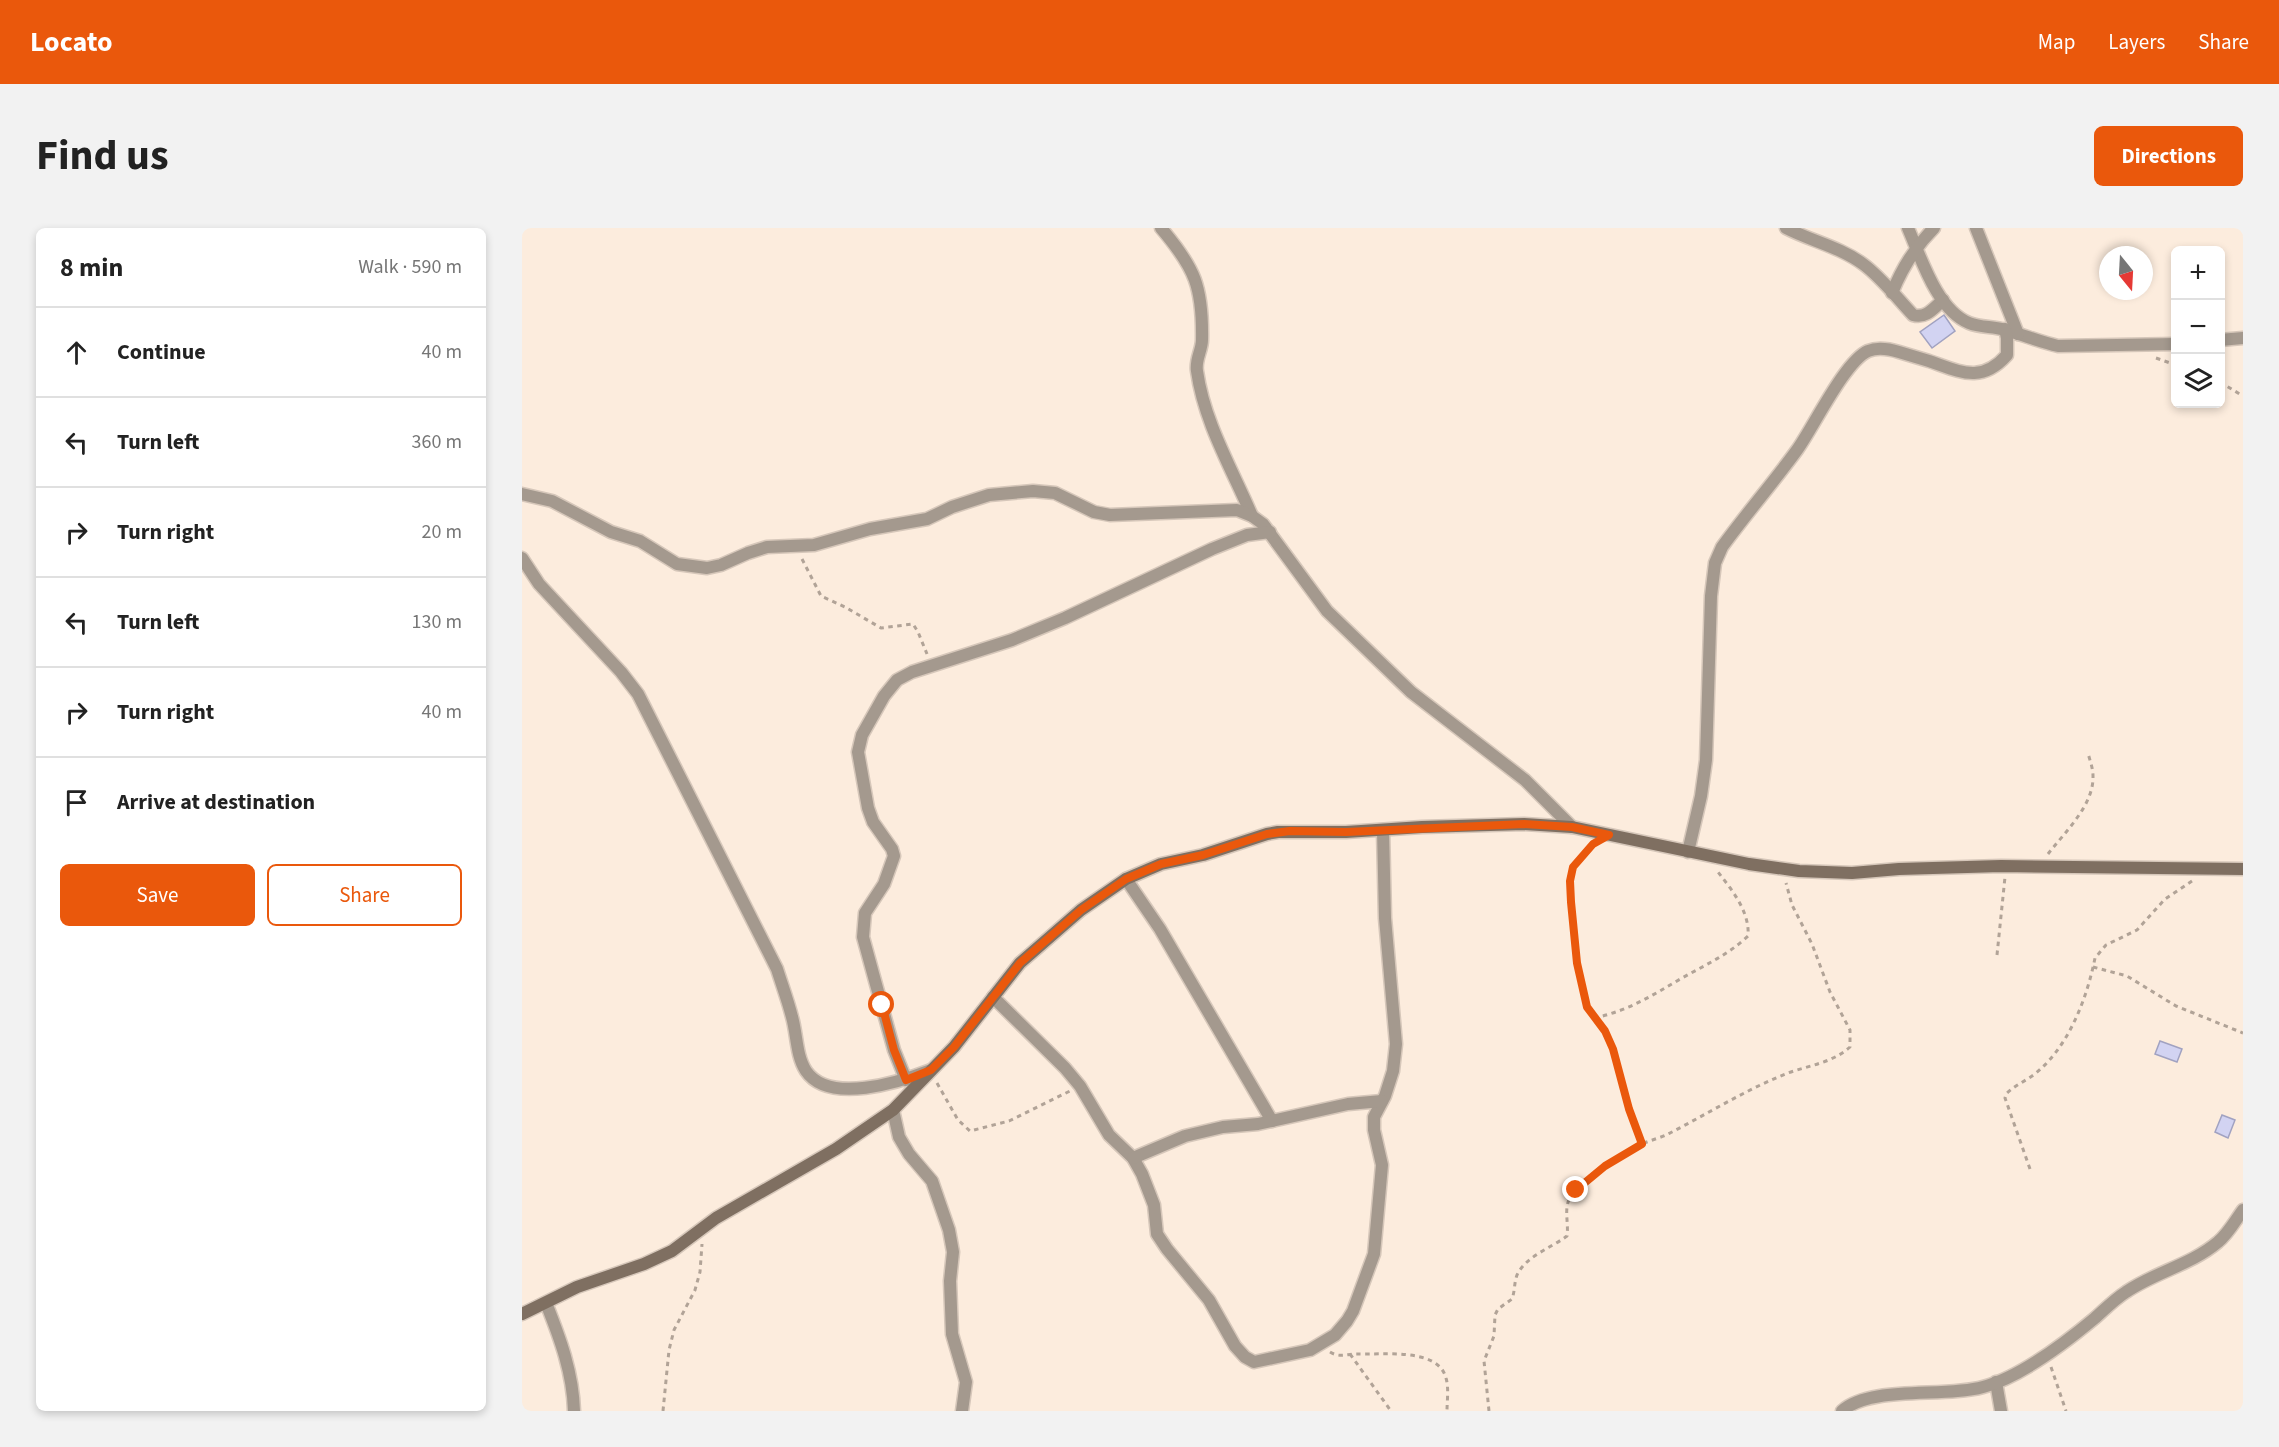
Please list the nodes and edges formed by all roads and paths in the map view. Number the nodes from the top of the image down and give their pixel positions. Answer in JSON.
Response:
{"nodes":[{"id":1,"x":1161,"y":228,"type":"edge"},
{"id":2,"x":1786,"y":228,"type":"edge"},
{"id":3,"x":1908,"y":228,"type":"edge"},
{"id":4,"x":1934,"y":228,"type":"edge"},
{"id":5,"x":1976,"y":228,"type":"edge"},
{"id":6,"x":1916,"y":248,"type":"junction"},
{"id":7,"x":1892,"y":294,"type":"junction"},
{"id":8,"x":1943,"y":300,"type":"junction"},
{"id":9,"x":2005,"y":329,"type":"junction"},
{"id":10,"x":2018,"y":334,"type":"junction"},
{"id":11,"x":2243,"y":338,"type":"edge"},
{"id":12,"x":2225,"y":340,"type":"edge"},
{"id":13,"x":2171,"y":344,"type":"edge"},
{"id":14,"x":2225,"y":385,"type":"edge"},
{"id":15,"x":2243,"y":396,"type":"edge"},
{"id":16,"x":522,"y":494,"type":"edge"},
{"id":17,"x":1252,"y":516,"type":"junction"},
{"id":18,"x":1270,"y":532,"type":"junction"},
{"id":19,"x":795,"y":546,"type":"junction"},
{"id":20,"x":522,"y":558,"type":"edge"},
{"id":21,"x":526,"y":575,"type":"edge"},
{"id":22,"x":931,"y":665,"type":"junction"},
{"id":23,"x":2088,"y":753,"type":"dead end"},
{"id":24,"x":1572,"y":827,"type":"junction"},
{"id":25,"x":1383,"y":830,"type":"junction"},
{"id":26,"x":1609,"y":835,"type":"junction"},
{"id":27,"x":1694,"y":853,"type":"junction"},
{"id":28,"x":2006,"y":867,"type":"junction"},
{"id":29,"x":2038,"y":867,"type":"junction"},
{"id":30,"x":1783,"y":869,"type":"junction"},
{"id":31,"x":2208,"y":869,"type":"junction"},
{"id":32,"x":2243,"y":869,"type":"edge"},
{"id":33,"x":1126,"y":879,"type":"junction"},
{"id":34,"x":1997,"y":955,"type":"dead end"},
{"id":35,"x":2093,"y":967,"type":"junction"},
{"id":36,"x":993,"y":997,"type":"junction"},
{"id":37,"x":1593,"y":1018,"type":"junction"},
{"id":38,"x":2243,"y":1034,"type":"edge"},
{"id":39,"x":931,"y":1070,"type":"junction"},
{"id":40,"x":906,"y":1080,"type":"junction"},
{"id":41,"x":1080,"y":1086,"type":"junction"},
{"id":42,"x":1382,"y":1101,"type":"junction"},
{"id":43,"x":893,"y":1110,"type":"junction"},
{"id":44,"x":1272,"y":1121,"type":"junction"},
{"id":45,"x":1642,"y":1144,"type":"junction"},
{"id":46,"x":1133,"y":1158,"type":"junction"},
{"id":47,"x":2030,"y":1169,"type":"dead end"},
{"id":48,"x":2243,"y":1210,"type":"edge"},
{"id":49,"x":703,"y":1227,"type":"junction"},
{"id":50,"x":546,"y":1303,"type":"junction"},
{"id":51,"x":522,"y":1314,"type":"edge"},
{"id":52,"x":1319,"y":1346,"type":"junction"},
{"id":53,"x":2047,"y":1353,"type":"junction"},
{"id":54,"x":1350,"y":1354,"type":"junction"},
{"id":55,"x":1996,"y":1382,"type":"junction"},
{"id":56,"x":574,"y":1411,"type":"edge"},
{"id":57,"x":663,"y":1411,"type":"edge"},
{"id":58,"x":962,"y":1411,"type":"edge"},
{"id":59,"x":1391,"y":1411,"type":"edge"},
{"id":60,"x":1447,"y":1411,"type":"edge"},
{"id":61,"x":1489,"y":1411,"type":"edge"},
{"id":62,"x":1842,"y":1411,"type":"edge"},
{"id":63,"x":2001,"y":1411,"type":"edge"},
{"id":64,"x":2066,"y":1411,"type":"edge"}],
"edges":[{"from":1,"to":17,"type":"street"},
{"from":2,"to":7,"type":"street"},
{"from":3,"to":6,"type":"street"},
{"from":4,"to":6,"type":"street"},
{"from":5,"to":10,"type":"street"},
{"from":6,"to":7,"type":"street"},
{"from":6,"to":8,"type":"street"},
{"from":7,"to":8,"type":"street"},
{"from":8,"to":9,"type":"street"},
{"from":9,"to":10,"type":"street"},
{"from":9,"to":27,"type":"street"},
{"from":10,"to":13,"type":"street"},
{"from":11,"to":12,"type":"street"},
{"from":14,"to":15,"type":"path"},
{"from":16,"to":19,"type":"street"},
{"from":17,"to":18,"type":"street"},
{"from":17,"to":19,"type":"street"},
{"from":18,"to":22,"type":"street"},
{"from":18,"to":24,"type":"street"},
{"from":19,"to":22,"type":"path"},
{"from":20,"to":21,"type":"street"},
{"from":21,"to":40,"type":"street"},
{"from":22,"to":40,"type":"street"},
{"from":23,"to":29,"type":"path"},
{"from":24,"to":25,"type":"street"},
{"from":24,"to":26,"type":"street"},
{"from":25,"to":33,"type":"street"},
{"from":25,"to":42,"type":"street"},
{"from":26,"to":27,"type":"street"},
{"from":26,"to":37,"type":"path"},
{"from":27,"to":30,"type":"street"},
{"from":27,"to":37,"type":"path"},
{"from":28,"to":29,"type":"street"},
{"from":28,"to":30,"type":"street"},
{"from":28,"to":34,"type":"path"},
{"from":29,"to":31,"type":"street"},
{"from":30,"to":45,"type":"path"},
{"from":31,"to":32,"type":"street"},
{"from":31,"to":35,"type":"path"},
{"from":33,"to":36,"type":"street"},
{"from":33,"to":44,"type":"street"},
{"from":35,"to":38,"type":"path"},
{"from":35,"to":47,"type":"path"},
{"from":36,"to":39,"type":"street"},
{"from":36,"to":41,"type":"street"},
{"from":37,"to":45,"type":"path"},
{"from":39,"to":40,"type":"street"},
{"from":39,"to":41,"type":"path"},
{"from":39,"to":43,"type":"street"},
{"from":41,"to":46,"type":"street"},
{"from":42,"to":44,"type":"street"},
{"from":42,"to":52,"type":"street"},
{"from":43,"to":49,"type":"street"},
{"from":43,"to":58,"type":"street"},
{"from":44,"to":46,"type":"street"},
{"from":45,"to":61,"type":"path"},
{"from":46,"to":52,"type":"street"},
{"from":48,"to":53,"type":"street"},
{"from":49,"to":50,"type":"street"},
{"from":49,"to":57,"type":"path"},
{"from":50,"to":51,"type":"street"},
{"from":50,"to":56,"type":"street"},
{"from":52,"to":54,"type":"path"},
{"from":53,"to":55,"type":"street"},
{"from":53,"to":64,"type":"path"},
{"from":54,"to":59,"type":"path"},
{"from":54,"to":60,"type":"path"},
{"from":55,"to":62,"type":"street"},
{"from":55,"to":63,"type":"street"}]}
